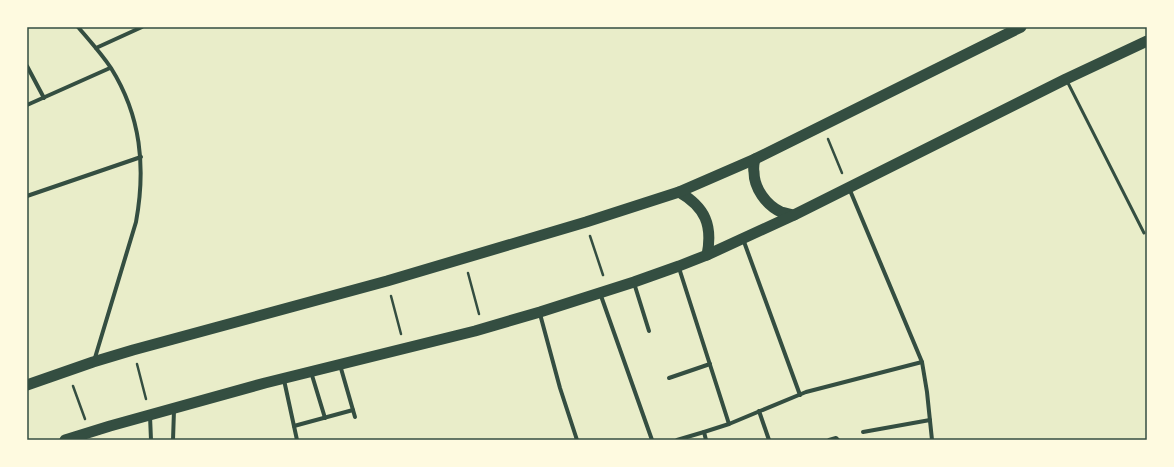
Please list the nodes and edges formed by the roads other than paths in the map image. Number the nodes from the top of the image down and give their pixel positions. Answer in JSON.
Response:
{"nodes":[{"id":1,"x":78,"y":27,"type":"edge"},
{"id":2,"x":142,"y":27,"type":"edge"},
{"id":3,"x":1020,"y":27,"type":"edge"},
{"id":4,"x":1147,"y":41,"type":"edge"},
{"id":5,"x":96,"y":48,"type":"junction"},
{"id":6,"x":27,"y":66,"type":"edge"},
{"id":7,"x":110,"y":68,"type":"junction"},
{"id":8,"x":1066,"y":79,"type":"junction"},
{"id":9,"x":44,"y":98,"type":"junction"},
{"id":10,"x":27,"y":105,"type":"edge"},
{"id":11,"x":141,"y":157,"type":"junction"},
{"id":12,"x":755,"y":159,"type":"junction"},
{"id":13,"x":849,"y":188,"type":"junction"},
{"id":14,"x":679,"y":192,"type":"junction"},
{"id":15,"x":27,"y":196,"type":"edge"},
{"id":16,"x":794,"y":215,"type":"junction"},
{"id":17,"x":1144,"y":233,"type":"dead end"},
{"id":18,"x":742,"y":238,"type":"junction"},
{"id":19,"x":707,"y":255,"type":"junction"},
{"id":20,"x":679,"y":266,"type":"junction"},
{"id":21,"x":634,"y":282,"type":"junction"},
{"id":22,"x":604,"y":292,"type":"junction"},
{"id":23,"x":540,"y":312,"type":"junction"},
{"id":24,"x":649,"y":331,"type":"dead end"},
{"id":25,"x":93,"y":362,"type":"junction"},
{"id":26,"x":922,"y":362,"type":"junction"},
{"id":27,"x":710,"y":364,"type":"junction"},
{"id":28,"x":340,"y":365,"type":"junction"},
{"id":29,"x":311,"y":372,"type":"junction"},
{"id":30,"x":283,"y":378,"type":"junction"},
{"id":31,"x":669,"y":378,"type":"dead end"},
{"id":32,"x":27,"y":385,"type":"edge"},
{"id":33,"x":800,"y":395,"type":"junction"},
{"id":34,"x":174,"y":409,"type":"junction"},
{"id":35,"x":353,"y":410,"type":"junction"},
{"id":36,"x":759,"y":411,"type":"junction"},
{"id":37,"x":150,"y":415,"type":"junction"},
{"id":38,"x":355,"y":417,"type":"dead end"},
{"id":39,"x":325,"y":418,"type":"junction"},
{"id":40,"x":930,"y":420,"type":"junction"},
{"id":41,"x":729,"y":424,"type":"junction"},
{"id":42,"x":294,"y":426,"type":"junction"},
{"id":43,"x":704,"y":432,"type":"junction"},
{"id":44,"x":863,"y":432,"type":"dead end"},
{"id":45,"x":65,"y":440,"type":"edge"},
{"id":46,"x":151,"y":440,"type":"edge"},
{"id":47,"x":173,"y":440,"type":"edge"},
{"id":48,"x":297,"y":440,"type":"edge"},
{"id":49,"x":577,"y":440,"type":"edge"},
{"id":50,"x":652,"y":440,"type":"edge"},
{"id":51,"x":676,"y":440,"type":"edge"},
{"id":52,"x":706,"y":440,"type":"edge"},
{"id":53,"x":769,"y":440,"type":"edge"},
{"id":54,"x":829,"y":440,"type":"edge"},
{"id":55,"x":838,"y":440,"type":"edge"},
{"id":56,"x":932,"y":440,"type":"edge"}],
"edges":[{"from":1,"to":5,"type":"street"},
{"from":2,"to":5,"type":"street"},
{"from":3,"to":12,"type":"highway"},
{"from":4,"to":8,"type":"highway"},
{"from":5,"to":7,"type":"street"},
{"from":6,"to":9,"type":"street"},
{"from":7,"to":9,"type":"street"},
{"from":7,"to":11,"type":"street"},
{"from":8,"to":13,"type":"highway"},
{"from":8,"to":17,"type":"lane"},
{"from":9,"to":10,"type":"street"},
{"from":11,"to":15,"type":"street"},
{"from":11,"to":25,"type":"street"},
{"from":12,"to":14,"type":"highway"},
{"from":12,"to":16,"type":"highway"},
{"from":13,"to":16,"type":"highway"},
{"from":13,"to":26,"type":"street"},
{"from":14,"to":19,"type":"highway"},
{"from":14,"to":25,"type":"highway"},
{"from":16,"to":18,"type":"highway"},
{"from":18,"to":19,"type":"highway"},
{"from":18,"to":33,"type":"street"},
{"from":19,"to":20,"type":"highway"},
{"from":20,"to":21,"type":"highway"},
{"from":20,"to":27,"type":"street"},
{"from":21,"to":22,"type":"highway"},
{"from":21,"to":24,"type":"street"},
{"from":22,"to":23,"type":"highway"},
{"from":22,"to":50,"type":"street"},
{"from":23,"to":28,"type":"highway"},
{"from":23,"to":49,"type":"street"},
{"from":25,"to":32,"type":"highway"},
{"from":26,"to":33,"type":"street"},
{"from":26,"to":40,"type":"street"},
{"from":27,"to":31,"type":"street"},
{"from":27,"to":41,"type":"street"},
{"from":28,"to":29,"type":"highway"},
{"from":28,"to":35,"type":"street"},
{"from":29,"to":30,"type":"highway"},
{"from":29,"to":39,"type":"street"},
{"from":30,"to":34,"type":"highway"},
{"from":30,"to":42,"type":"street"},
{"from":33,"to":36,"type":"street"},
{"from":34,"to":37,"type":"highway"},
{"from":34,"to":47,"type":"street"},
{"from":35,"to":38,"type":"street"},
{"from":35,"to":39,"type":"street"},
{"from":36,"to":41,"type":"street"},
{"from":36,"to":53,"type":"street"},
{"from":37,"to":45,"type":"highway"},
{"from":37,"to":46,"type":"street"},
{"from":39,"to":42,"type":"street"},
{"from":40,"to":44,"type":"street"},
{"from":40,"to":56,"type":"street"},
{"from":41,"to":43,"type":"street"},
{"from":42,"to":48,"type":"street"},
{"from":43,"to":51,"type":"street"},
{"from":43,"to":52,"type":"street"},
{"from":54,"to":55,"type":"street"}]}
